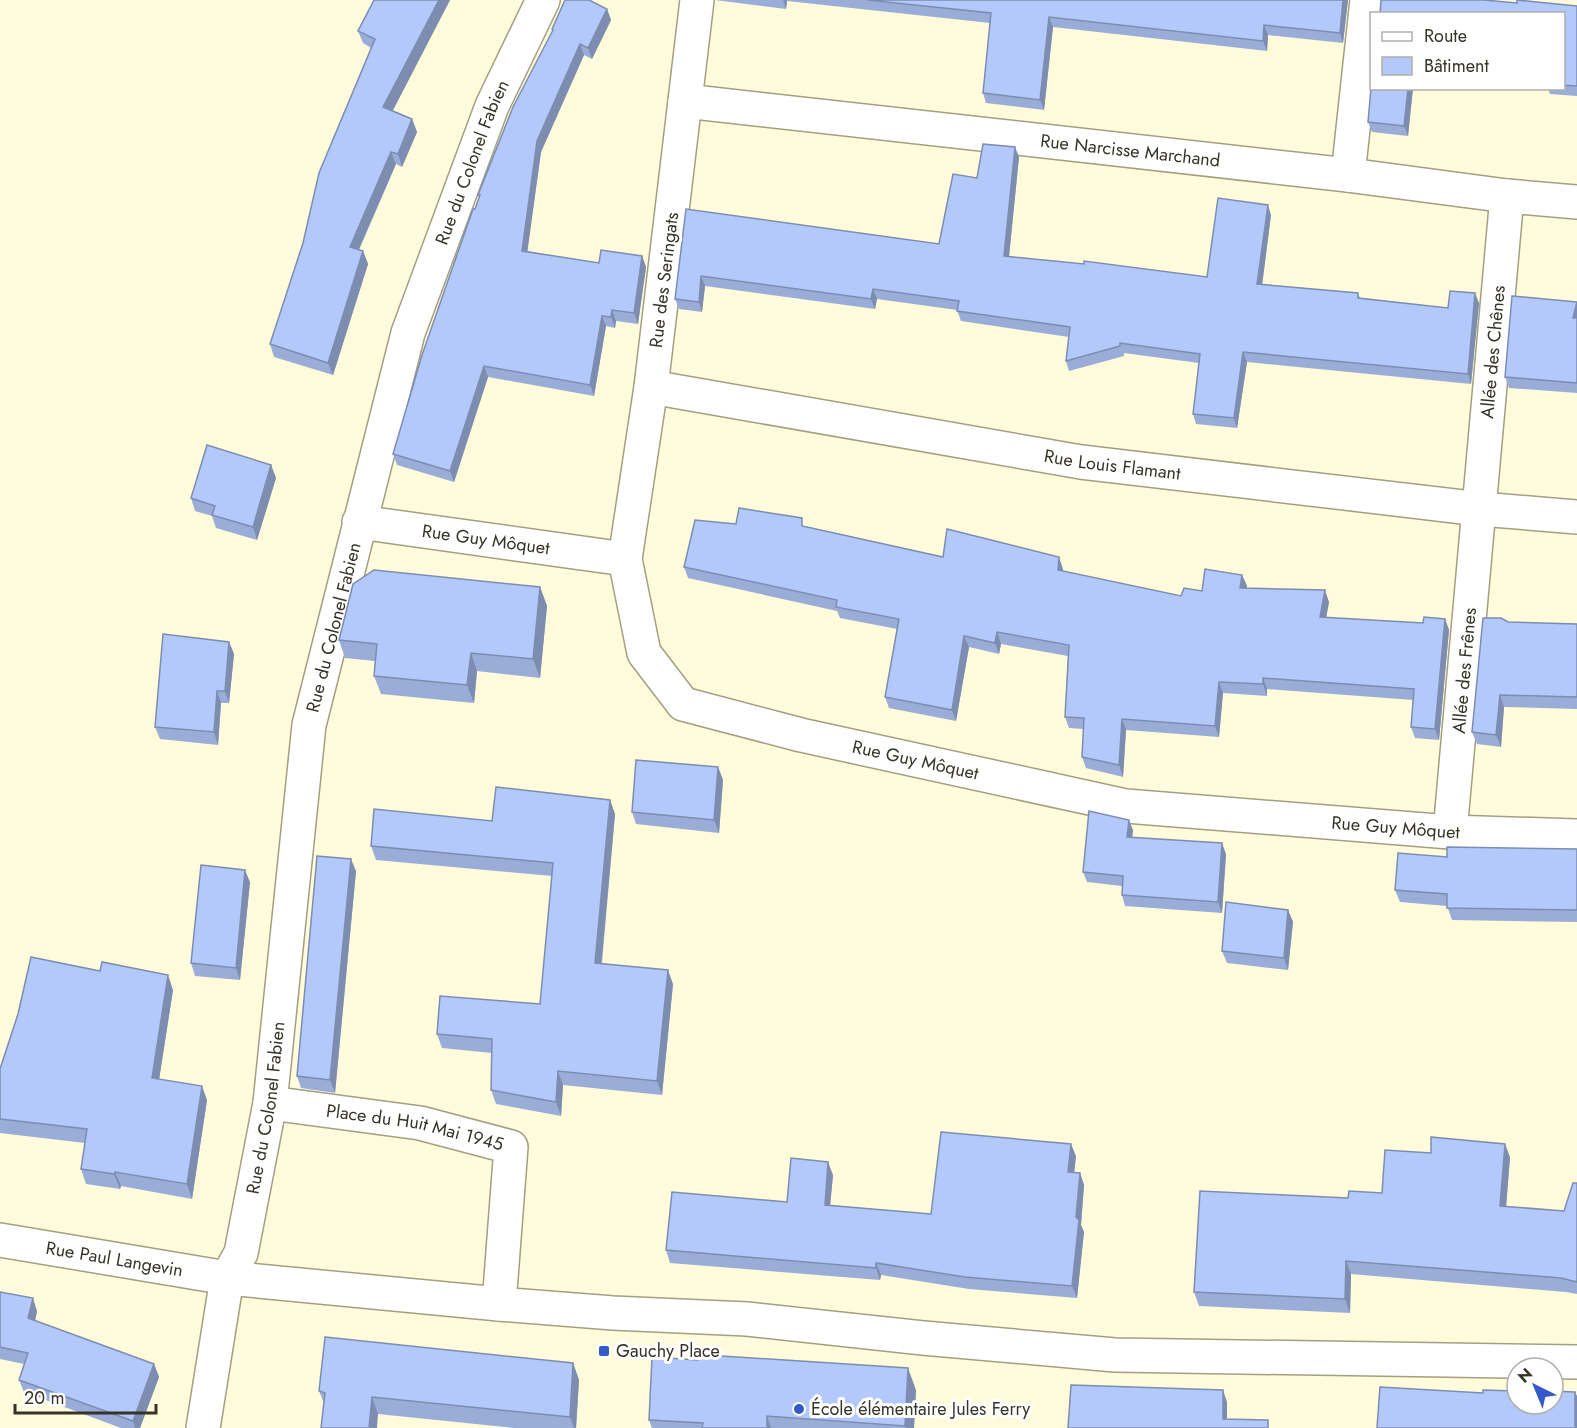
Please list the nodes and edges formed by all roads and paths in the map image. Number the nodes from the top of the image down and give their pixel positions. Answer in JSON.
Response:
{"nodes":[{"id":1,"x":543,"y":0,"type":"edge"},
{"id":2,"x":697,"y":0,"type":"edge"},
{"id":3,"x":1367,"y":0,"type":"edge"},
{"id":4,"x":685,"y":101,"type":"junction"},
{"id":5,"x":1348,"y":175,"type":"junction"},
{"id":6,"x":1507,"y":196,"type":"junction"},
{"id":7,"x":1577,"y":202,"type":"edge"},
{"id":8,"x":651,"y":387,"type":"junction"},
{"id":9,"x":1480,"y":509,"type":"junction"},
{"id":10,"x":1577,"y":517,"type":"edge"},
{"id":11,"x":359,"y":522,"type":"junction"},
{"id":12,"x":625,"y":559,"type":"junction"},
{"id":13,"x":1450,"y":832,"type":"junction"},
{"id":14,"x":1577,"y":836,"type":"edge"},
{"id":15,"x":270,"y":1103,"type":"junction"},
{"id":16,"x":0,"y":1240,"type":"edge"},
{"id":17,"x":227,"y":1278,"type":"junction"},
{"id":18,"x":499,"y":1304,"type":"junction"},
{"id":19,"x":1577,"y":1362,"type":"edge"},
{"id":20,"x":203,"y":1428,"type":"edge"}],
"edges":[{"from":1,"to":11,"type":"street","name":"Rue du Colonel Fabien"},
{"from":2,"to":4,"type":"street","name":"Rue des Seringats"},
{"from":3,"to":5,"type":"street"},
{"from":4,"to":5,"type":"street","name":"Rue Narcisse Marchand"},
{"from":4,"to":8,"type":"street","name":"Rue des Seringats"},
{"from":5,"to":6,"type":"street","name":"Rue Narcisse Marchand"},
{"from":6,"to":7,"type":"street","name":"Rue Narcisse Marchand"},
{"from":6,"to":9,"type":"street","name":"Allée des Chênes"},
{"from":8,"to":9,"type":"street","name":"Rue Louis Flamant"},
{"from":8,"to":12,"type":"street","name":"Rue des Seringats"},
{"from":9,"to":10,"type":"street","name":"Rue Louis Flamant"},
{"from":9,"to":13,"type":"street","name":"Allée des Frênes"},
{"from":11,"to":12,"type":"street","name":"Rue Guy Môquet"},
{"from":11,"to":15,"type":"street","name":"Rue du Colonel Fabien"},
{"from":12,"to":13,"type":"street","name":"Rue Guy Môquet"},
{"from":13,"to":14,"type":"street","name":"Rue Guy Môquet"},
{"from":15,"to":17,"type":"street","name":"Rue du Colonel Fabien"},
{"from":15,"to":18,"type":"street","name":"Place du Huit Mai 1945"},
{"from":16,"to":17,"type":"street","name":"Rue Paul Langevin"},
{"from":17,"to":18,"type":"street","name":"Rue Paul Langevin"},
{"from":17,"to":20,"type":"street","name":"Rue du Colonel Fabien"},
{"from":18,"to":19,"type":"street","name":"Rue Paul Langevin"}]}
